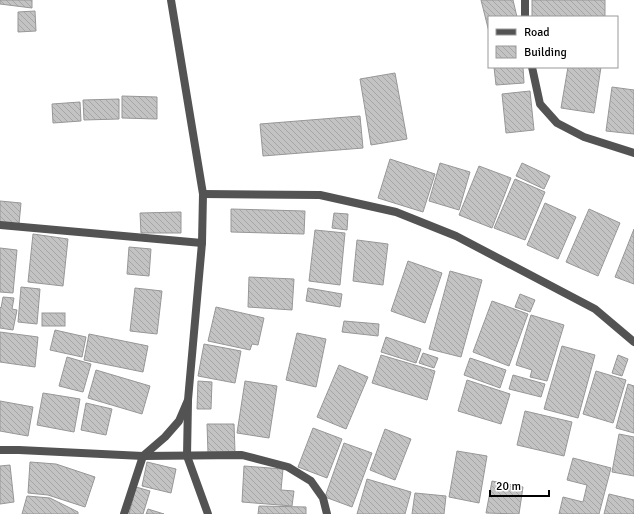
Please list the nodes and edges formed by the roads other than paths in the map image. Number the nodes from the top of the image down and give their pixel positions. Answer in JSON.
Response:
{"nodes":[{"id":1,"x":171,"y":0,"type":"edge"},
{"id":2,"x":526,"y":0,"type":"edge"},
{"id":3,"x":525,"y":16,"type":"edge"},
{"id":4,"x":532,"y":68,"type":"edge"},
{"id":5,"x":634,"y":153,"type":"edge"},
{"id":6,"x":203,"y":194,"type":"junction"},
{"id":7,"x":0,"y":225,"type":"edge"},
{"id":8,"x":202,"y":243,"type":"junction"},
{"id":9,"x":634,"y":342,"type":"edge"},
{"id":10,"x":188,"y":400,"type":"junction"},
{"id":11,"x":0,"y":450,"type":"edge"},
{"id":12,"x":143,"y":456,"type":"junction"},
{"id":13,"x":187,"y":456,"type":"junction"},
{"id":14,"x":124,"y":514,"type":"edge"},
{"id":15,"x":208,"y":514,"type":"edge"},
{"id":16,"x":327,"y":514,"type":"edge"}],
"edges":[{"from":1,"to":6,"type":"street"},
{"from":2,"to":3,"type":"street"},
{"from":4,"to":5,"type":"street"},
{"from":6,"to":8,"type":"street"},
{"from":6,"to":9,"type":"street"},
{"from":7,"to":8,"type":"street"},
{"from":8,"to":10,"type":"street"},
{"from":10,"to":12,"type":"street"},
{"from":10,"to":13,"type":"street"},
{"from":11,"to":12,"type":"street"},
{"from":12,"to":13,"type":"street"},
{"from":12,"to":14,"type":"street"},
{"from":13,"to":15,"type":"street"},
{"from":13,"to":16,"type":"street"}]}
